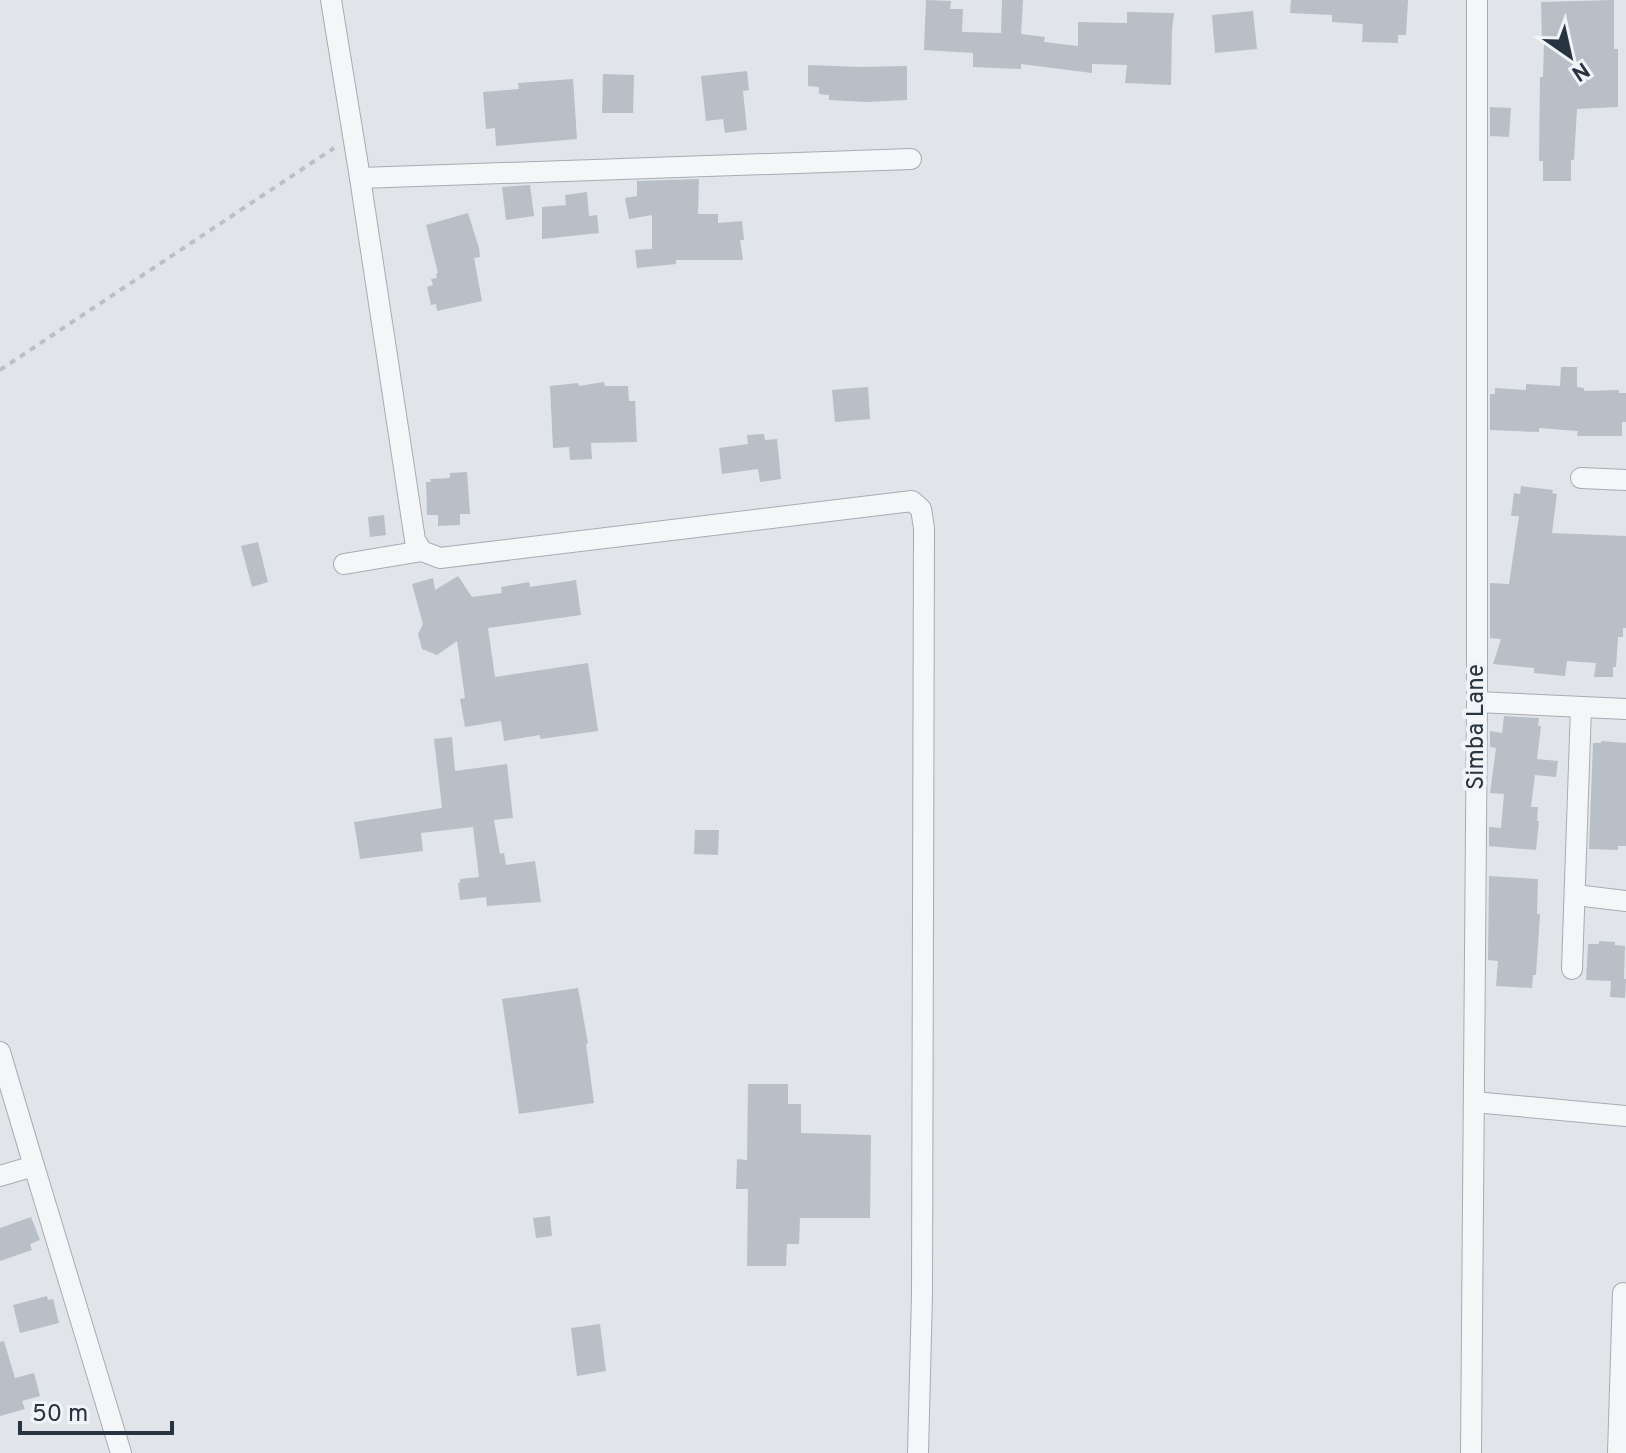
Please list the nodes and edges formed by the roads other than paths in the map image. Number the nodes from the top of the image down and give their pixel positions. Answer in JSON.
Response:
{"nodes":[{"id":1,"x":331,"y":0,"type":"edge"},
{"id":2,"x":1477,"y":0,"type":"edge"},
{"id":3,"x":911,"y":159,"type":"dead end"},
{"id":4,"x":360,"y":178,"type":"junction"},
{"id":5,"x":1581,"y":478,"type":"dead end"},
{"id":6,"x":1626,"y":480,"type":"edge"},
{"id":7,"x":422,"y":551,"type":"junction"},
{"id":8,"x":344,"y":564,"type":"dead end"},
{"id":9,"x":1477,"y":702,"type":"junction"},
{"id":10,"x":1581,"y":707,"type":"junction"},
{"id":11,"x":1626,"y":709,"type":"edge"},
{"id":12,"x":1576,"y":895,"type":"junction"},
{"id":13,"x":1626,"y":901,"type":"edge"},
{"id":14,"x":1572,"y":969,"type":"dead end"},
{"id":15,"x":0,"y":1052,"type":"edge"},
{"id":16,"x":1474,"y":1102,"type":"junction"},
{"id":17,"x":1626,"y":1116,"type":"edge"},
{"id":18,"x":34,"y":1166,"type":"junction"},
{"id":19,"x":0,"y":1176,"type":"edge"},
{"id":20,"x":1623,"y":1293,"type":"dead end"},
{"id":21,"x":121,"y":1453,"type":"edge"},
{"id":22,"x":918,"y":1453,"type":"edge"},
{"id":23,"x":1471,"y":1453,"type":"edge"},
{"id":24,"x":1618,"y":1453,"type":"edge"}],
"edges":[{"from":1,"to":4,"type":"street"},
{"from":2,"to":9,"type":"street","name":"Simba Lane"},
{"from":3,"to":4,"type":"street"},
{"from":4,"to":7,"type":"street"},
{"from":5,"to":6,"type":"street"},
{"from":7,"to":8,"type":"street"},
{"from":7,"to":22,"type":"street"},
{"from":9,"to":10,"type":"street"},
{"from":9,"to":16,"type":"street","name":"Simba Lane"},
{"from":10,"to":11,"type":"street"},
{"from":10,"to":12,"type":"street"},
{"from":12,"to":13,"type":"street"},
{"from":12,"to":14,"type":"street"},
{"from":15,"to":18,"type":"street"},
{"from":16,"to":17,"type":"street"},
{"from":16,"to":23,"type":"street","name":"Simba Lane"},
{"from":18,"to":19,"type":"street"},
{"from":18,"to":21,"type":"street"},
{"from":20,"to":24,"type":"street"}]}
